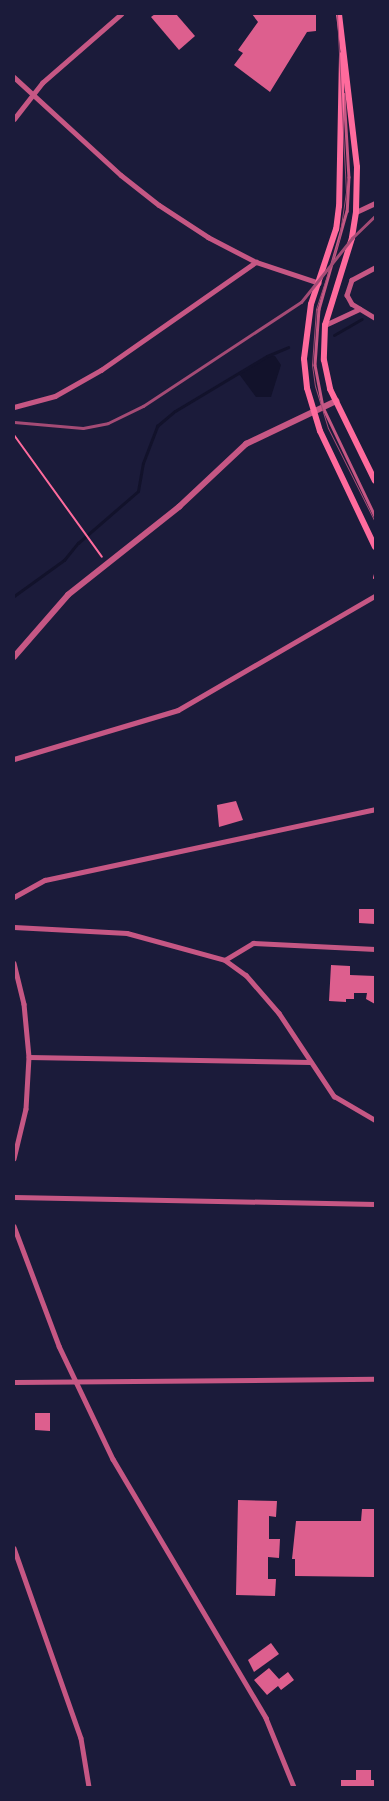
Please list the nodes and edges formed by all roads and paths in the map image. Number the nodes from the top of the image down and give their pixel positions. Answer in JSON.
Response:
{"nodes":[{"id":1,"x":121,"y":14,"type":"edge"},
{"id":2,"x":339,"y":14,"type":"edge"},
{"id":3,"x":342,"y":55,"type":"junction"},
{"id":4,"x":14,"y":77,"type":"edge"},
{"id":5,"x":33,"y":98,"type":"junction"},
{"id":6,"x":14,"y":119,"type":"edge"},
{"id":7,"x":375,"y":203,"type":"edge"},
{"id":8,"x":356,"y":212,"type":"junction"},
{"id":9,"x":256,"y":262,"type":"junction"},
{"id":10,"x":375,"y":268,"type":"edge"},
{"id":11,"x":319,"y":283,"type":"junction"},
{"id":12,"x":359,"y":309,"type":"junction"},
{"id":13,"x":375,"y":318,"type":"edge"},
{"id":14,"x":325,"y":325,"type":"junction"},
{"id":15,"x":336,"y":401,"type":"junction"},
{"id":16,"x":14,"y":407,"type":"edge"},
{"id":17,"x":323,"y":407,"type":"junction"},
{"id":18,"x":314,"y":412,"type":"junction"},
{"id":19,"x":14,"y":435,"type":"edge"},
{"id":20,"x":375,"y":481,"type":"edge"},
{"id":21,"x":375,"y":516,"type":"edge"},
{"id":22,"x":375,"y":547,"type":"edge"},
{"id":23,"x":108,"y":565,"type":"junction"},
{"id":24,"x":375,"y":574,"type":"edge"},
{"id":25,"x":374,"y":578,"type":"dead end"},
{"id":26,"x":375,"y":596,"type":"edge"},
{"id":27,"x":14,"y":657,"type":"edge"},
{"id":28,"x":14,"y":759,"type":"edge"},
{"id":29,"x":375,"y":809,"type":"edge"},
{"id":30,"x":14,"y":897,"type":"edge"},
{"id":31,"x":14,"y":927,"type":"edge"},
{"id":32,"x":375,"y":949,"type":"edge"},
{"id":33,"x":224,"y":960,"type":"junction"},
{"id":34,"x":14,"y":963,"type":"edge"},
{"id":35,"x":30,"y":1057,"type":"junction"},
{"id":36,"x":310,"y":1062,"type":"junction"},
{"id":37,"x":375,"y":1120,"type":"edge"},
{"id":38,"x":14,"y":1159,"type":"edge"},
{"id":39,"x":14,"y":1197,"type":"edge"},
{"id":40,"x":375,"y":1204,"type":"edge"},
{"id":41,"x":14,"y":1226,"type":"edge"},
{"id":42,"x":375,"y":1379,"type":"edge"},
{"id":43,"x":14,"y":1382,"type":"edge"},
{"id":44,"x":77,"y":1382,"type":"junction"},
{"id":45,"x":14,"y":1548,"type":"edge"},
{"id":46,"x":15,"y":1559,"type":"edge"},
{"id":47,"x":89,"y":1787,"type":"edge"},
{"id":48,"x":294,"y":1787,"type":"edge"}],
"edges":[{"from":1,"to":5,"type":"street"},
{"from":2,"to":3,"type":"main road"},
{"from":3,"to":8,"type":"main road"},
{"from":3,"to":11,"type":"main road"},
{"from":3,"to":17,"type":"lane"},
{"from":4,"to":5,"type":"street"},
{"from":5,"to":6,"type":"street"},
{"from":5,"to":9,"type":"street"},
{"from":7,"to":8,"type":"street"},
{"from":8,"to":14,"type":"main road"},
{"from":9,"to":11,"type":"street"},
{"from":9,"to":16,"type":"street"},
{"from":10,"to":12,"type":"street"},
{"from":11,"to":18,"type":"main road"},
{"from":12,"to":13,"type":"street"},
{"from":12,"to":14,"type":"street"},
{"from":14,"to":15,"type":"main road"},
{"from":15,"to":17,"type":"street"},
{"from":15,"to":20,"type":"main road"},
{"from":17,"to":18,"type":"street"},
{"from":17,"to":21,"type":"lane"},
{"from":18,"to":22,"type":"main road"},
{"from":18,"to":23,"type":"street"},
{"from":19,"to":23,"type":"path"},
{"from":23,"to":27,"type":"street"},
{"from":24,"to":25,"type":"path"},
{"from":26,"to":28,"type":"street"},
{"from":29,"to":30,"type":"street"},
{"from":31,"to":33,"type":"street"},
{"from":32,"to":33,"type":"street"},
{"from":33,"to":36,"type":"street"},
{"from":34,"to":35,"type":"street"},
{"from":35,"to":36,"type":"street"},
{"from":35,"to":38,"type":"street"},
{"from":36,"to":37,"type":"street"},
{"from":39,"to":40,"type":"street"},
{"from":41,"to":44,"type":"street"},
{"from":42,"to":44,"type":"street"},
{"from":43,"to":44,"type":"street"},
{"from":44,"to":48,"type":"street"},
{"from":45,"to":46,"type":"street"},
{"from":46,"to":47,"type":"street"}]}
